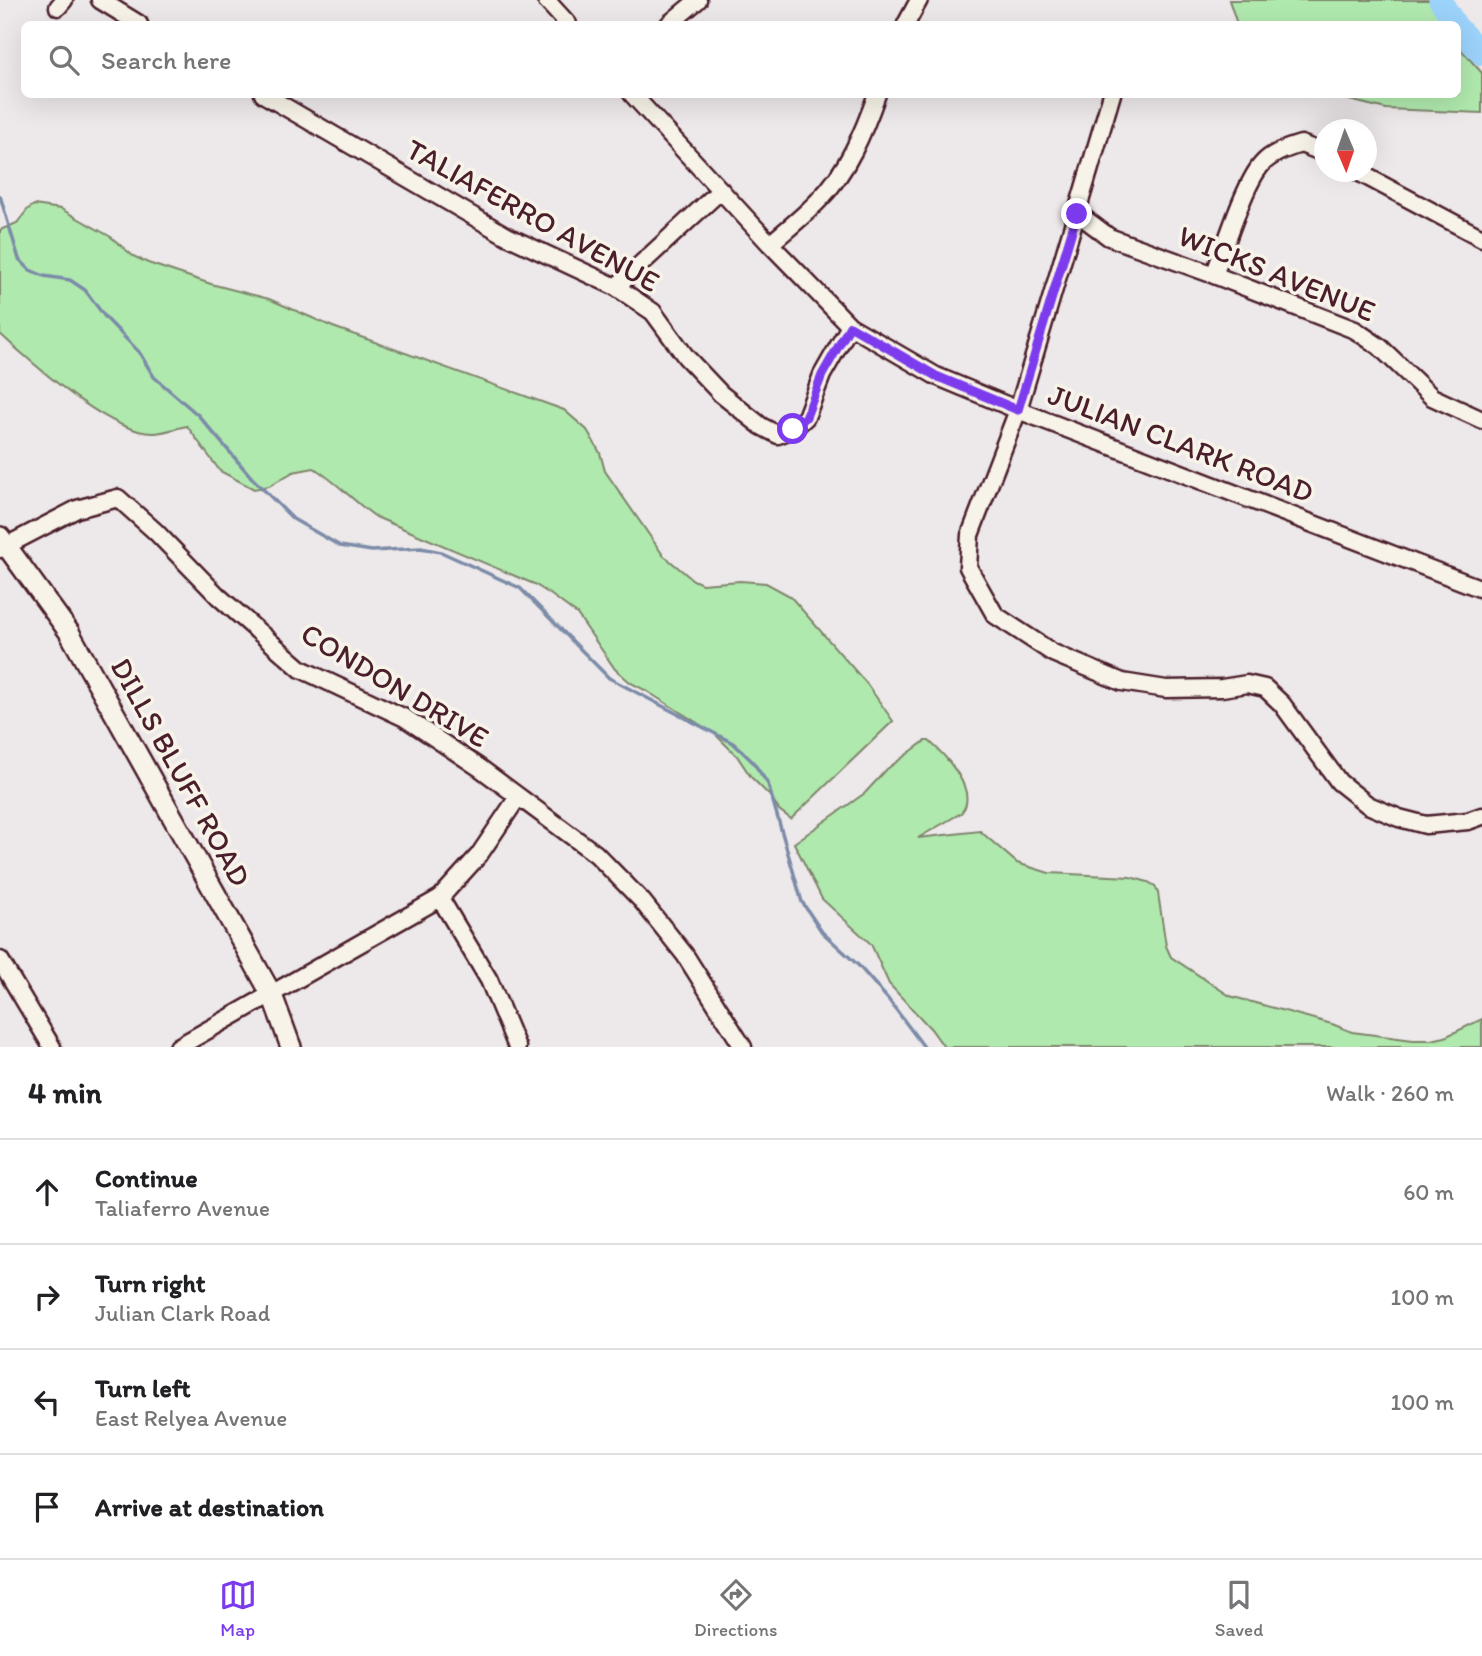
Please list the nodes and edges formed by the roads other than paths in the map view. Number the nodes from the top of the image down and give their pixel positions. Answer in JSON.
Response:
{"nodes":[{"id":1,"x":100,"y":0,"type":"edge"},
{"id":2,"x":546,"y":0,"type":"edge"},
{"id":3,"x":698,"y":0,"type":"edge"},
{"id":4,"x":919,"y":0,"type":"edge"},
{"id":5,"x":134,"y":21,"type":"edge"},
{"id":6,"x":565,"y":21,"type":"edge"},
{"id":7,"x":672,"y":21,"type":"edge"},
{"id":8,"x":908,"y":21,"type":"edge"},
{"id":9,"x":270,"y":98,"type":"edge"},
{"id":10,"x":636,"y":98,"type":"edge"},
{"id":11,"x":876,"y":98,"type":"edge"},
{"id":12,"x":1111,"y":98,"type":"edge"},
{"id":13,"x":1314,"y":149,"type":"edge"},
{"id":14,"x":1377,"y":182,"type":"edge"},
{"id":15,"x":721,"y":190,"type":"junction"},
{"id":16,"x":1077,"y":214,"type":"junction"},
{"id":17,"x":1482,"y":238,"type":"edge"},
{"id":18,"x":770,"y":244,"type":"junction"},
{"id":19,"x":1214,"y":275,"type":"junction"},
{"id":20,"x":616,"y":287,"type":"junction"},
{"id":21,"x":850,"y":326,"type":"junction"},
{"id":22,"x":1018,"y":410,"type":"junction"},
{"id":23,"x":1482,"y":420,"type":"edge"},
{"id":24,"x":2,"y":544,"type":"edge"},
{"id":25,"x":1482,"y":589,"type":"edge"},
{"id":26,"x":517,"y":797,"type":"junction"},
{"id":27,"x":1482,"y":816,"type":"edge"},
{"id":28,"x":440,"y":898,"type":"junction"},
{"id":29,"x":0,"y":960,"type":"edge"},
{"id":30,"x":272,"y":995,"type":"junction"},
{"id":31,"x":52,"y":1047,"type":"edge"},
{"id":32,"x":178,"y":1047,"type":"edge"},
{"id":33,"x":291,"y":1047,"type":"edge"},
{"id":34,"x":517,"y":1047,"type":"edge"},
{"id":35,"x":743,"y":1047,"type":"edge"}],
"edges":[{"from":1,"to":5,"type":"street"},
{"from":2,"to":6,"type":"street"},
{"from":3,"to":7,"type":"street"},
{"from":4,"to":8,"type":"street"},
{"from":9,"to":20,"type":"street","name":"TALIAFERRO AVENUE"},
{"from":10,"to":15,"type":"street","name":"JULIAN CLARK ROAD"},
{"from":11,"to":18,"type":"street"},
{"from":12,"to":16,"type":"street"},
{"from":13,"to":19,"type":"street"},
{"from":14,"to":17,"type":"street"},
{"from":15,"to":18,"type":"street","name":"JULIAN CLARK ROAD"},
{"from":15,"to":20,"type":"street"},
{"from":16,"to":19,"type":"street","name":"WICKS AVENUE"},
{"from":16,"to":22,"type":"street"},
{"from":18,"to":21,"type":"street","name":"JULIAN CLARK ROAD"},
{"from":19,"to":23,"type":"street","name":"WICKS AVENUE"},
{"from":20,"to":21,"type":"street","name":"TALIAFERRO AVENUE"},
{"from":21,"to":22,"type":"street","name":"JULIAN CLARK ROAD"},
{"from":22,"to":25,"type":"street","name":"JULIAN CLARK ROAD"},
{"from":22,"to":27,"type":"street"},
{"from":24,"to":26,"type":"street","name":"CONDON DRIVE"},
{"from":24,"to":30,"type":"street","name":"DILLS BLUFF ROAD"},
{"from":26,"to":28,"type":"street"},
{"from":26,"to":35,"type":"street","name":"CONDON DRIVE"},
{"from":28,"to":30,"type":"street"},
{"from":28,"to":34,"type":"street"},
{"from":29,"to":31,"type":"street"},
{"from":30,"to":32,"type":"street"},
{"from":30,"to":33,"type":"street","name":"DILLS BLUFF ROAD"}]}
